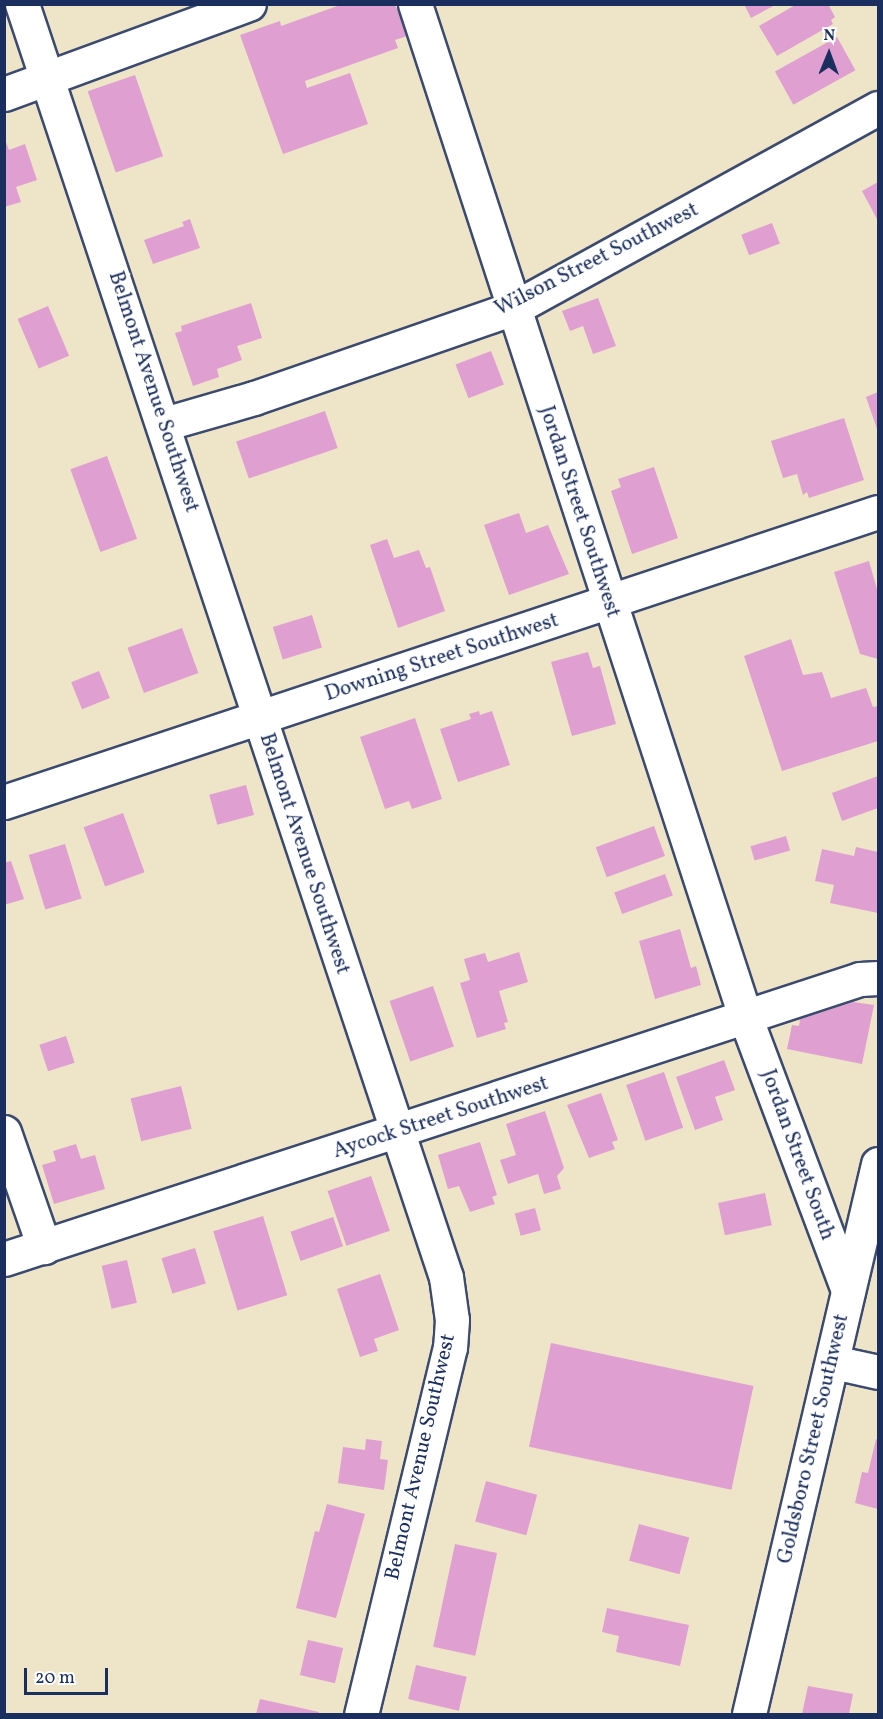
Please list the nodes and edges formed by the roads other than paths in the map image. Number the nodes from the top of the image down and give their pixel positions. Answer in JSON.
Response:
{"nodes":[{"id":1,"x":22,"y":4,"type":"edge"},
{"id":2,"x":249,"y":4,"type":"edge"},
{"id":3,"x":415,"y":4,"type":"edge"},
{"id":4,"x":47,"y":80,"type":"junction"},
{"id":5,"x":4,"y":94,"type":"edge"},
{"id":6,"x":879,"y":108,"type":"edge"},
{"id":7,"x":514,"y":308,"type":"junction"},
{"id":8,"x":164,"y":424,"type":"junction"},
{"id":9,"x":879,"y":512,"type":"edge"},
{"id":10,"x":608,"y":604,"type":"junction"},
{"id":11,"x":259,"y":718,"type":"junction"},
{"id":12,"x":4,"y":802,"type":"edge"},
{"id":13,"x":879,"y":978,"type":"edge"},
{"id":14,"x":746,"y":1019,"type":"junction"},
{"id":15,"x":4,"y":1132,"type":"edge"},
{"id":16,"x":396,"y":1132,"type":"junction"},
{"id":17,"x":879,"y":1164,"type":"edge"},
{"id":18,"x":44,"y":1247,"type":"junction"},
{"id":19,"x":4,"y":1260,"type":"edge"},
{"id":20,"x":848,"y":1291,"type":"junction"},
{"id":21,"x":833,"y":1362,"type":"junction"},
{"id":22,"x":879,"y":1372,"type":"edge"},
{"id":23,"x":361,"y":1714,"type":"edge"},
{"id":24,"x":749,"y":1714,"type":"edge"}],
"edges":[{"from":1,"to":4,"type":"street","name":"Belmont Avenue Southwest"},
{"from":2,"to":4,"type":"street"},
{"from":3,"to":7,"type":"street","name":"Jordan Street Southwest"},
{"from":4,"to":5,"type":"street"},
{"from":4,"to":8,"type":"street","name":"Belmont Avenue Southwest"},
{"from":6,"to":7,"type":"street","name":"Wilson Street Southwest"},
{"from":7,"to":8,"type":"street","name":"Wilson Street Southwest"},
{"from":7,"to":10,"type":"street","name":"Jordan Street Southwest"},
{"from":8,"to":11,"type":"street","name":"Belmont Avenue Southwest"},
{"from":9,"to":10,"type":"street","name":"Downing Street Southwest"},
{"from":10,"to":11,"type":"street","name":"Downing Street Southwest"},
{"from":10,"to":14,"type":"street","name":"Jordan Street Southwest"},
{"from":11,"to":12,"type":"street","name":"Downing Street Southwest"},
{"from":11,"to":16,"type":"street","name":"Belmont Avenue Southwest"},
{"from":13,"to":14,"type":"street","name":"Aycock Street Southwest"},
{"from":14,"to":16,"type":"street","name":"Aycock Street Southwest"},
{"from":14,"to":20,"type":"street","name":"Jordan Street South"},
{"from":15,"to":18,"type":"street"},
{"from":16,"to":18,"type":"street","name":"Aycock Street Southwest"},
{"from":16,"to":23,"type":"street","name":"Belmont Avenue Southwest"},
{"from":17,"to":20,"type":"street","name":"Goldsboro Street Southwest"},
{"from":18,"to":19,"type":"street","name":"Aycock Street Southwest"},
{"from":20,"to":21,"type":"street","name":"Goldsboro Street Southwest"},
{"from":21,"to":22,"type":"street"},
{"from":21,"to":24,"type":"street","name":"Goldsboro Street Southwest"}]}
